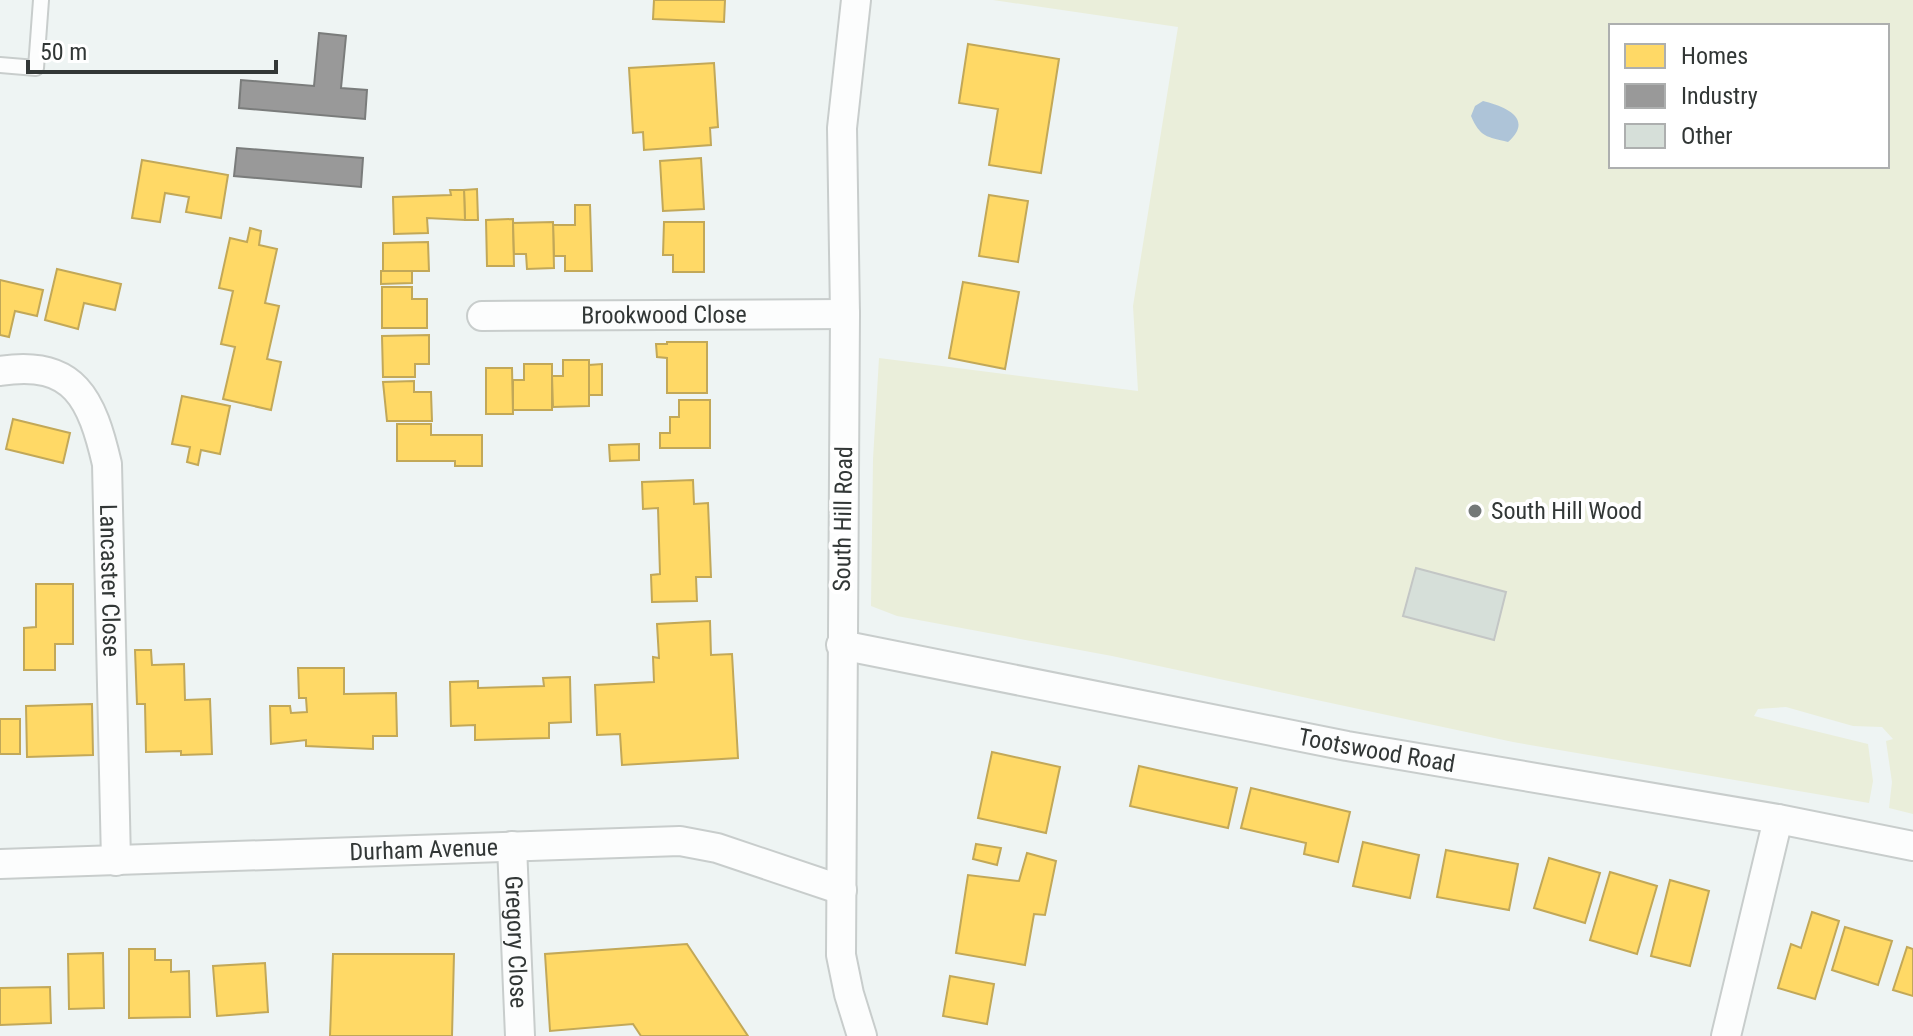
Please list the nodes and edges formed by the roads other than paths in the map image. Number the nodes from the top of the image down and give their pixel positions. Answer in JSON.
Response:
{"nodes":[{"id":1,"x":41,"y":0,"type":"edge"},
{"id":2,"x":856,"y":0,"type":"edge"},
{"id":3,"x":0,"y":65,"type":"edge"},
{"id":4,"x":845,"y":314,"type":"junction"},
{"id":5,"x":482,"y":316,"type":"dead end"},
{"id":6,"x":0,"y":371,"type":"edge"},
{"id":7,"x":841,"y":645,"type":"junction"},
{"id":8,"x":1778,"y":819,"type":"junction"},
{"id":9,"x":512,"y":846,"type":"junction"},
{"id":10,"x":1913,"y":846,"type":"edge"},
{"id":11,"x":116,"y":861,"type":"junction"},
{"id":12,"x":0,"y":864,"type":"edge"},
{"id":13,"x":842,"y":890,"type":"junction"},
{"id":14,"x":520,"y":1036,"type":"edge"},
{"id":15,"x":862,"y":1036,"type":"edge"},
{"id":16,"x":1726,"y":1036,"type":"edge"}],
"edges":[{"from":1,"to":3,"type":"lane"},
{"from":2,"to":4,"type":"street","name":"South Hill Road"},
{"from":4,"to":5,"type":"street","name":"Brookwood Close"},
{"from":4,"to":7,"type":"street","name":"South Hill Road"},
{"from":6,"to":11,"type":"street","name":"Lancaster Close"},
{"from":7,"to":8,"type":"street","name":"Tootswood Road"},
{"from":7,"to":13,"type":"street","name":"South Hill Road"},
{"from":8,"to":10,"type":"street","name":"Tootswood Road"},
{"from":8,"to":16,"type":"street"},
{"from":9,"to":11,"type":"street","name":"Durham Avenue"},
{"from":9,"to":13,"type":"street","name":"Durham Avenue"},
{"from":9,"to":14,"type":"street","name":"Gregory Close"},
{"from":11,"to":12,"type":"street","name":"Durham Avenue"},
{"from":13,"to":15,"type":"street","name":"South Hill Road"}]}
